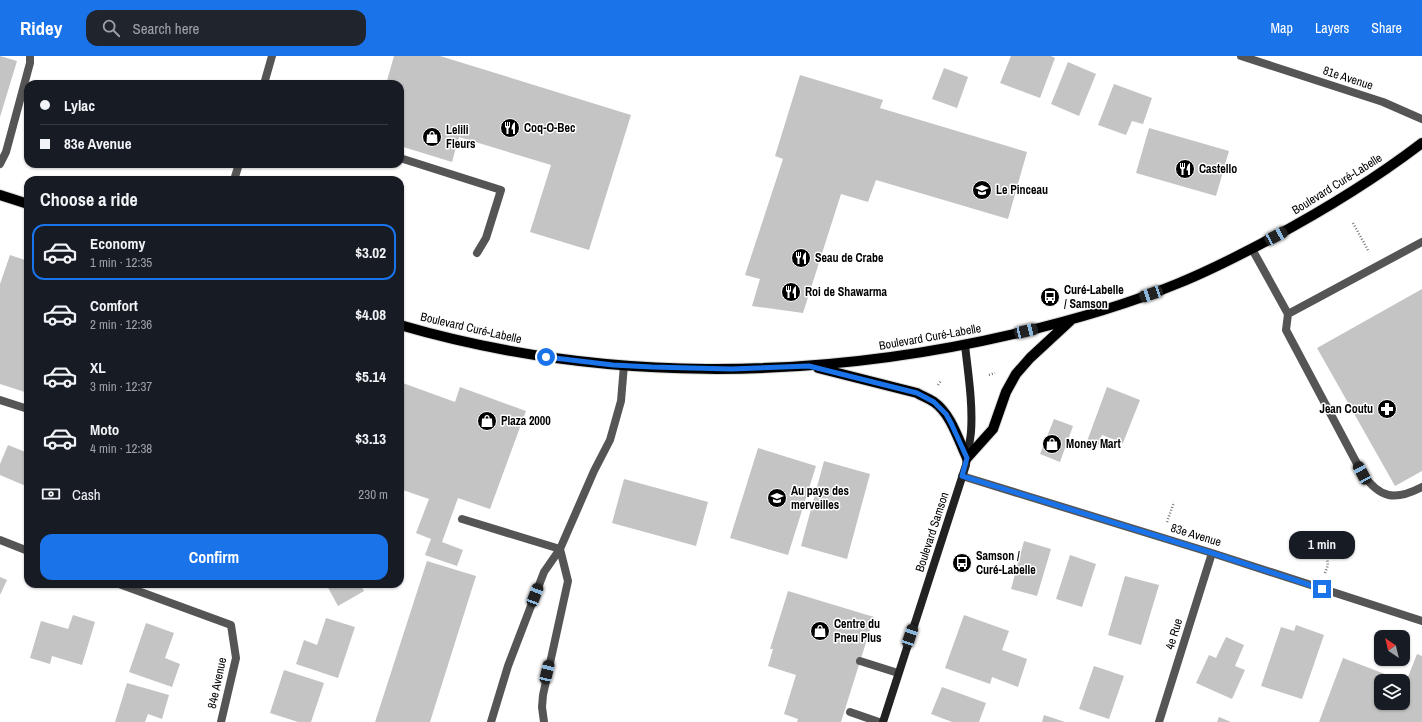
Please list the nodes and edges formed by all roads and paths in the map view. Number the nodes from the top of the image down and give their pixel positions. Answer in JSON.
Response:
{"nodes":[{"id":1,"x":30,"y":56,"type":"edge"},
{"id":2,"x":272,"y":56,"type":"edge"},
{"id":3,"x":1242,"y":56,"type":"edge"},
{"id":4,"x":25,"y":80,"type":"edge"},
{"id":5,"x":265,"y":80,"type":"edge"},
{"id":6,"x":24,"y":85,"type":"edge"},
{"id":7,"x":1422,"y":119,"type":"edge"},
{"id":8,"x":1422,"y":142,"type":"edge"},
{"id":9,"x":404,"y":159,"type":"edge"},
{"id":10,"x":0,"y":164,"type":"edge"},
{"id":11,"x":0,"y":195,"type":"edge"},
{"id":12,"x":24,"y":203,"type":"edge"},
{"id":13,"x":1353,"y":223,"type":"dead end"},
{"id":14,"x":1360,"y":236,"type":"dead end"},
{"id":15,"x":1422,"y":242,"type":"edge"},
{"id":16,"x":1252,"y":249,"type":"junction"},
{"id":17,"x":477,"y":253,"type":"dead end"},
{"id":18,"x":1288,"y":314,"type":"junction"},
{"id":19,"x":1072,"y":320,"type":"junction"},
{"id":20,"x":404,"y":325,"type":"edge"},
{"id":21,"x":965,"y":345,"type":"junction"},
{"id":22,"x":624,"y":366,"type":"junction"},
{"id":23,"x":809,"y":366,"type":"junction"},
{"id":24,"x":995,"y":367,"type":"dead end"},
{"id":25,"x":989,"y":375,"type":"dead end"},
{"id":26,"x":0,"y":400,"type":"edge"},
{"id":27,"x":24,"y":408,"type":"edge"},
{"id":28,"x":967,"y":458,"type":"junction"},
{"id":29,"x":962,"y":476,"type":"junction"},
{"id":30,"x":1422,"y":487,"type":"edge"},
{"id":31,"x":1174,"y":502,"type":"dead end"},
{"id":32,"x":462,"y":519,"type":"dead end"},
{"id":33,"x":1167,"y":523,"type":"dead end"},
{"id":34,"x":0,"y":540,"type":"edge"},
{"id":35,"x":24,"y":549,"type":"edge"},
{"id":36,"x":560,"y":549,"type":"junction"},
{"id":37,"x":1326,"y":551,"type":"dead end"},
{"id":38,"x":1212,"y":553,"type":"junction"},
{"id":39,"x":1325,"y":573,"type":"dead end"},
{"id":40,"x":130,"y":588,"type":"edge"},
{"id":41,"x":1422,"y":621,"type":"edge"},
{"id":42,"x":860,"y":661,"type":"dead end"},
{"id":43,"x":898,"y":673,"type":"junction"},
{"id":44,"x":850,"y":712,"type":"dead end"},
{"id":45,"x":221,"y":722,"type":"edge"},
{"id":46,"x":490,"y":722,"type":"edge"},
{"id":47,"x":544,"y":722,"type":"edge"},
{"id":48,"x":879,"y":722,"type":"edge"},
{"id":49,"x":883,"y":722,"type":"edge"},
{"id":50,"x":1159,"y":722,"type":"edge"}],
"edges":[{"from":1,"to":4,"type":"street"},
{"from":2,"to":5,"type":"street"},
{"from":3,"to":7,"type":"street","name":"81e Avenue"},
{"from":6,"to":10,"type":"street"},
{"from":8,"to":16,"type":"main road","name":"Boulevard Curé-Labelle"},
{"from":9,"to":17,"type":"street"},
{"from":11,"to":12,"type":"main road"},
{"from":13,"to":14,"type":"path"},
{"from":15,"to":18,"type":"street"},
{"from":16,"to":18,"type":"street"},
{"from":16,"to":19,"type":"main road","name":"Boulevard Curé-Labelle"},
{"from":18,"to":30,"type":"street"},
{"from":19,"to":21,"type":"main road","name":"Boulevard Curé-Labelle"},
{"from":19,"to":28,"type":"main road"},
{"from":20,"to":22,"type":"main road","name":"Boulevard Curé-Labelle"},
{"from":21,"to":23,"type":"main road","name":"Boulevard Curé-Labelle"},
{"from":21,"to":28,"type":"street","name":"Boulevard Samson"},
{"from":22,"to":23,"type":"main road","name":"Boulevard Curé-Labelle"},
{"from":22,"to":36,"type":"street"},
{"from":23,"to":28,"type":"main road"},
{"from":24,"to":25,"type":"path"},
{"from":26,"to":27,"type":"street"},
{"from":28,"to":29,"type":"street","name":"Boulevard Samson"},
{"from":29,"to":38,"type":"street","name":"83e Avenue"},
{"from":29,"to":43,"type":"street","name":"Boulevard Samson"},
{"from":31,"to":33,"type":"path"},
{"from":32,"to":36,"type":"street"},
{"from":34,"to":35,"type":"street"},
{"from":36,"to":46,"type":"street"},
{"from":36,"to":47,"type":"street"},
{"from":37,"to":39,"type":"path"},
{"from":38,"to":41,"type":"street","name":"83e Avenue"},
{"from":38,"to":50,"type":"street","name":"4e Rue"},
{"from":40,"to":45,"type":"street","name":"84e Avenue"},
{"from":42,"to":43,"type":"street"},
{"from":43,"to":49,"type":"street","name":"Boulevard Samson"},
{"from":44,"to":48,"type":"street"}]}
